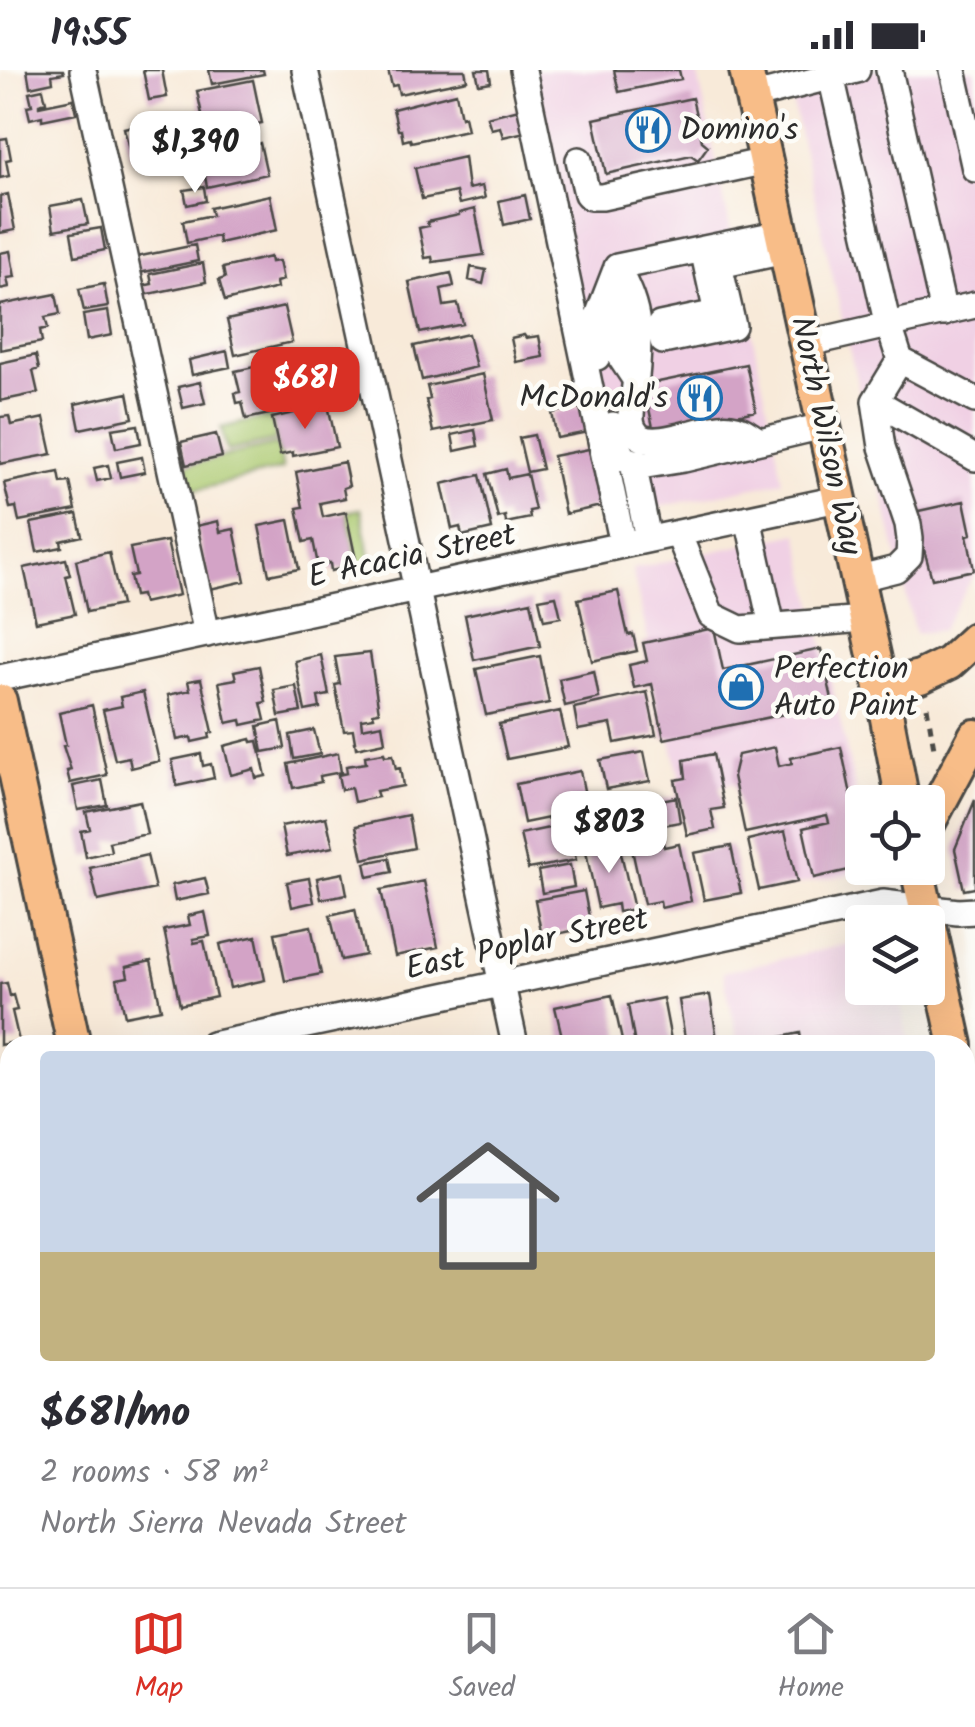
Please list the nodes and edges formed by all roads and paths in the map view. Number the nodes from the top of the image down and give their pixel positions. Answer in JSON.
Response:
{"nodes":[{"id":1,"x":83,"y":70,"type":"edge"},
{"id":2,"x":305,"y":70,"type":"edge"},
{"id":3,"x":523,"y":70,"type":"edge"},
{"id":4,"x":857,"y":70,"type":"edge"},
{"id":5,"x":889,"y":70,"type":"edge"},
{"id":6,"x":953,"y":70,"type":"edge"},
{"id":7,"x":831,"y":76,"type":"junction"},
{"id":8,"x":748,"y":84,"type":"edge"},
{"id":9,"x":579,"y":160,"type":"dead end"},
{"id":10,"x":766,"y":162,"type":"junction"},
{"id":11,"x":975,"y":169,"type":"edge"},
{"id":12,"x":783,"y":242,"type":"junction"},
{"id":13,"x":703,"y":249,"type":"junction"},
{"id":14,"x":617,"y":267,"type":"junction"},
{"id":15,"x":975,"y":305,"type":"edge"},
{"id":16,"x":944,"y":312,"type":"junction"},
{"id":17,"x":889,"y":326,"type":"junction"},
{"id":18,"x":805,"y":344,"type":"junction"},
{"id":19,"x":900,"y":360,"type":"junction"},
{"id":20,"x":975,"y":400,"type":"edge"},
{"id":21,"x":875,"y":401,"type":"junction"},
{"id":22,"x":822,"y":426,"type":"junction"},
{"id":23,"x":758,"y":440,"type":"junction"},
{"id":24,"x":975,"y":458,"type":"edge"},
{"id":25,"x":640,"y":464,"type":"junction"},
{"id":26,"x":838,"y":499,"type":"junction"},
{"id":27,"x":748,"y":518,"type":"junction"},
{"id":28,"x":653,"y":538,"type":"junction"},
{"id":29,"x":856,"y":579,"type":"junction"},
{"id":30,"x":416,"y":589,"type":"junction"},
{"id":31,"x":864,"y":618,"type":"junction"},
{"id":32,"x":772,"y":626,"type":"junction"},
{"id":33,"x":208,"y":634,"type":"junction"},
{"id":34,"x":975,"y":639,"type":"edge"},
{"id":35,"x":0,"y":678,"type":"edge"},
{"id":36,"x":881,"y":687,"type":"junction"},
{"id":37,"x":0,"y":700,"type":"edge"},
{"id":38,"x":927,"y":707,"type":"dead end"},
{"id":39,"x":975,"y":736,"type":"edge"},
{"id":40,"x":937,"y":768,"type":"dead end"},
{"id":41,"x":900,"y":785,"type":"edge"},
{"id":42,"x":945,"y":792,"type":"edge"},
{"id":43,"x":874,"y":905,"type":"edge"},
{"id":44,"x":900,"y":905,"type":"edge"},
{"id":45,"x":945,"y":910,"type":"edge"},
{"id":46,"x":845,"y":911,"type":"edge"},
{"id":47,"x":975,"y":911,"type":"edge"},
{"id":48,"x":502,"y":985,"type":"junction"},
{"id":49,"x":945,"y":995,"type":"edge"},
{"id":50,"x":72,"y":1035,"type":"edge"},
{"id":51,"x":260,"y":1035,"type":"edge"},
{"id":52,"x":512,"y":1035,"type":"edge"},
{"id":53,"x":954,"y":1035,"type":"edge"}],
"edges":[{"from":1,"to":33,"type":"street"},
{"from":2,"to":30,"type":"street"},
{"from":3,"to":28,"type":"street"},
{"from":4,"to":7,"type":"street"},
{"from":5,"to":16,"type":"street"},
{"from":6,"to":11,"type":"street"},
{"from":7,"to":8,"type":"street"},
{"from":7,"to":17,"type":"street"},
{"from":8,"to":10,"type":"main road","name":"North Wilson Way"},
{"from":9,"to":10,"type":"street"},
{"from":10,"to":12,"type":"main road","name":"North Wilson Way"},
{"from":12,"to":13,"type":"street"},
{"from":12,"to":13,"type":"street"},
{"from":12,"to":18,"type":"main road","name":"North Wilson Way"},
{"from":13,"to":14,"type":"street"},
{"from":14,"to":23,"type":"street"},
{"from":14,"to":25,"type":"street"},
{"from":15,"to":16,"type":"street"},
{"from":16,"to":17,"type":"street"},
{"from":17,"to":18,"type":"street"},
{"from":17,"to":19,"type":"street"},
{"from":18,"to":22,"type":"main road","name":"North Wilson Way"},
{"from":19,"to":20,"type":"street"},
{"from":19,"to":21,"type":"street"},
{"from":21,"to":24,"type":"street"},
{"from":21,"to":29,"type":"street"},
{"from":22,"to":23,"type":"street"},
{"from":22,"to":26,"type":"main road","name":"North Wilson Way"},
{"from":23,"to":25,"type":"street"},
{"from":25,"to":28,"type":"street"},
{"from":26,"to":27,"type":"street","name":"E Acacia Street"},
{"from":26,"to":29,"type":"main road","name":"North Wilson Way"},
{"from":27,"to":28,"type":"street","name":"E Acacia Street"},
{"from":27,"to":32,"type":"street"},
{"from":28,"to":30,"type":"street","name":"E Acacia Street"},
{"from":28,"to":32,"type":"street"},
{"from":29,"to":31,"type":"main road","name":"North Wilson Way"},
{"from":30,"to":33,"type":"street","name":"E Acacia Street"},
{"from":30,"to":48,"type":"street"},
{"from":31,"to":32,"type":"street"},
{"from":31,"to":36,"type":"main road","name":"North Wilson Way"},
{"from":33,"to":35,"type":"street","name":"E Acacia Street"},
{"from":34,"to":36,"type":"main road"},
{"from":36,"to":41,"type":"main road","name":"North Wilson Way"},
{"from":37,"to":50,"type":"main road"},
{"from":38,"to":40,"type":"path"},
{"from":39,"to":42,"type":"main road"},
{"from":43,"to":44,"type":"street","name":"East Poplar Street"},
{"from":45,"to":47,"type":"street","name":"East Poplar Street"},
{"from":46,"to":48,"type":"street","name":"East Poplar Street"},
{"from":48,"to":51,"type":"street","name":"East Poplar Street"},
{"from":48,"to":52,"type":"street"},
{"from":49,"to":53,"type":"main road"}]}
